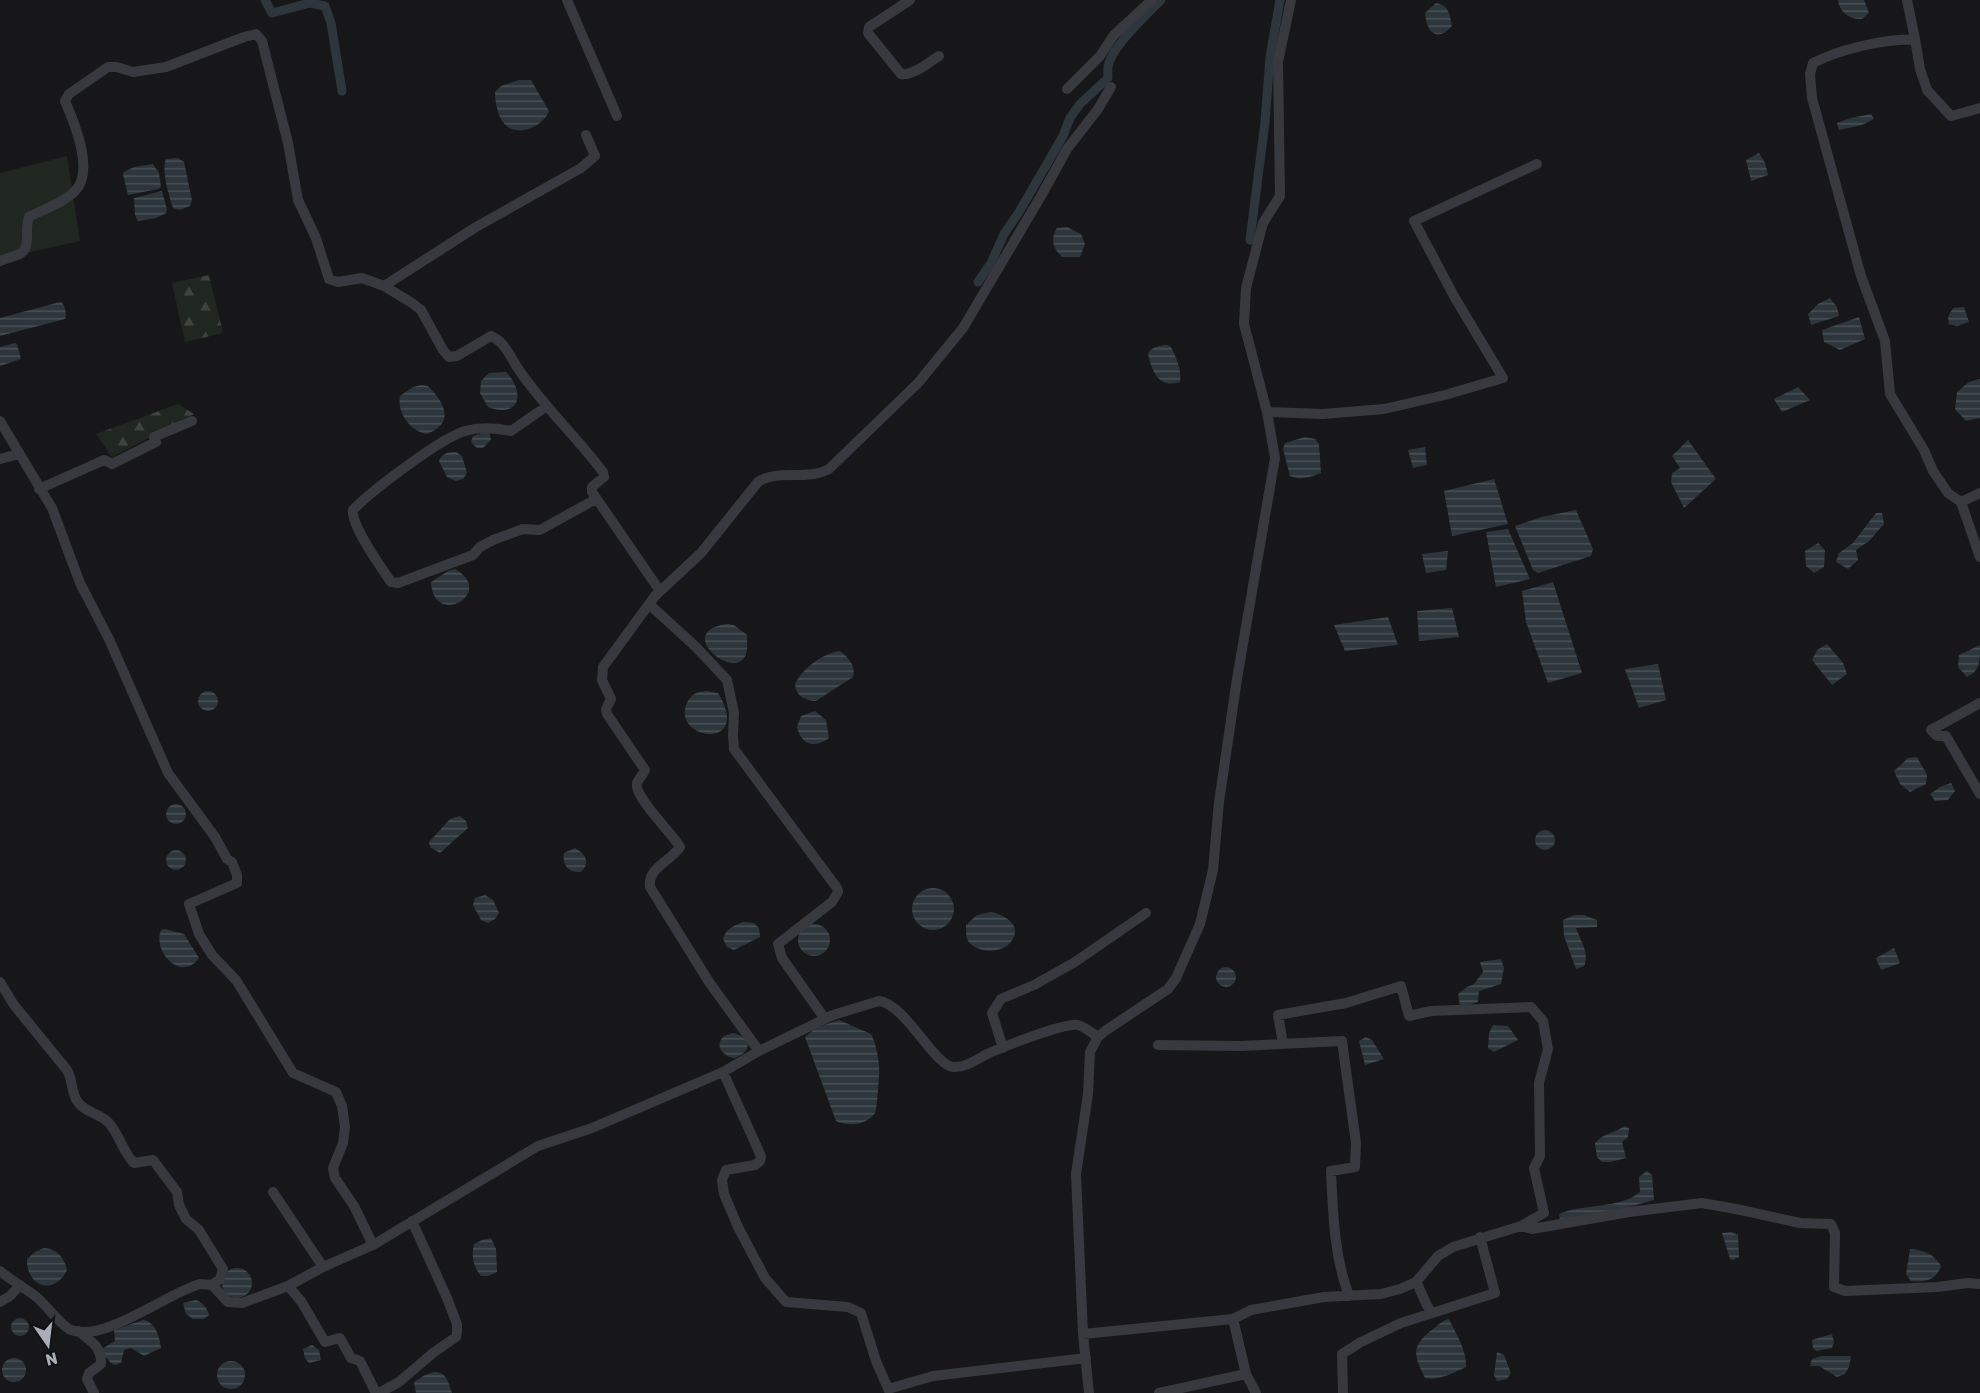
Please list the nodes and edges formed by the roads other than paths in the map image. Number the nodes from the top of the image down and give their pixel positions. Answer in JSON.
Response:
{"nodes":[{"id":1,"x":567,"y":0,"type":"edge"},
{"id":2,"x":910,"y":0,"type":"edge"},
{"id":3,"x":1152,"y":0,"type":"edge"},
{"id":4,"x":1290,"y":0,"type":"edge"},
{"id":5,"x":1907,"y":0,"type":"edge"},
{"id":6,"x":1915,"y":39,"type":"junction"},
{"id":7,"x":939,"y":56,"type":"dead end"},
{"id":8,"x":1111,"y":87,"type":"dead end"},
{"id":9,"x":1067,"y":89,"type":"dead end"},
{"id":10,"x":1980,"y":108,"type":"edge"},
{"id":11,"x":617,"y":116,"type":"dead end"},
{"id":12,"x":586,"y":135,"type":"dead end"},
{"id":13,"x":1537,"y":164,"type":"dead end"},
{"id":14,"x":0,"y":261,"type":"edge"},
{"id":15,"x":384,"y":286,"type":"junction"},
{"id":16,"x":547,"y":406,"type":"junction"},
{"id":17,"x":1267,"y":412,"type":"junction"},
{"id":18,"x":0,"y":421,"type":"edge"},
{"id":19,"x":192,"y":421,"type":"dead end"},
{"id":20,"x":20,"y":454,"type":"junction"},
{"id":21,"x":0,"y":459,"type":"edge"},
{"id":22,"x":39,"y":489,"type":"junction"},
{"id":23,"x":1980,"y":493,"type":"edge"},
{"id":24,"x":596,"y":499,"type":"junction"},
{"id":25,"x":1961,"y":502,"type":"junction"},
{"id":26,"x":1980,"y":557,"type":"edge"},
{"id":27,"x":660,"y":591,"type":"junction"},
{"id":28,"x":649,"y":604,"type":"junction"},
{"id":29,"x":1980,"y":703,"type":"edge"},
{"id":30,"x":1980,"y":794,"type":"edge"},
{"id":31,"x":1146,"y":913,"type":"dead end"},
{"id":32,"x":0,"y":982,"type":"edge"},
{"id":33,"x":825,"y":1019,"type":"junction"},
{"id":34,"x":1094,"y":1035,"type":"junction"},
{"id":35,"x":1283,"y":1044,"type":"junction"},
{"id":36,"x":1158,"y":1045,"type":"dead end"},
{"id":37,"x":1003,"y":1048,"type":"junction"},
{"id":38,"x":759,"y":1051,"type":"junction"},
{"id":39,"x":723,"y":1072,"type":"junction"},
{"id":40,"x":273,"y":1192,"type":"dead end"},
{"id":41,"x":412,"y":1221,"type":"junction"},
{"id":42,"x":1521,"y":1226,"type":"junction"},
{"id":43,"x":1480,"y":1237,"type":"junction"},
{"id":44,"x":373,"y":1245,"type":"junction"},
{"id":45,"x":323,"y":1267,"type":"junction"},
{"id":46,"x":0,"y":1271,"type":"edge"},
{"id":47,"x":1416,"y":1282,"type":"junction"},
{"id":48,"x":1980,"y":1284,"type":"edge"},
{"id":49,"x":212,"y":1285,"type":"junction"},
{"id":50,"x":20,"y":1286,"type":"junction"},
{"id":51,"x":288,"y":1286,"type":"junction"},
{"id":52,"x":1349,"y":1296,"type":"junction"},
{"id":53,"x":0,"y":1302,"type":"edge"},
{"id":54,"x":1432,"y":1313,"type":"junction"},
{"id":55,"x":1233,"y":1319,"type":"junction"},
{"id":56,"x":78,"y":1331,"type":"junction"},
{"id":57,"x":1083,"y":1334,"type":"junction"},
{"id":58,"x":1086,"y":1358,"type":"junction"},
{"id":59,"x":1246,"y":1374,"type":"junction"},
{"id":60,"x":889,"y":1391,"type":"edge"},
{"id":61,"x":94,"y":1393,"type":"edge"},
{"id":62,"x":378,"y":1393,"type":"edge"},
{"id":63,"x":1089,"y":1393,"type":"edge"},
{"id":64,"x":1159,"y":1393,"type":"edge"},
{"id":65,"x":1256,"y":1393,"type":"edge"},
{"id":66,"x":1343,"y":1393,"type":"edge"}],
"edges":[{"from":1,"to":11,"type":"street"},
{"from":2,"to":7,"type":"street"},
{"from":3,"to":9,"type":"street"},
{"from":4,"to":17,"type":"street"},
{"from":5,"to":6,"type":"street"},
{"from":6,"to":10,"type":"street"},
{"from":6,"to":25,"type":"street"},
{"from":8,"to":27,"type":"street"},
{"from":12,"to":15,"type":"street"},
{"from":13,"to":17,"type":"street"},
{"from":14,"to":15,"type":"street"},
{"from":15,"to":16,"type":"street"},
{"from":16,"to":24,"type":"street"},
{"from":16,"to":24,"type":"street"},
{"from":17,"to":34,"type":"street"},
{"from":18,"to":20,"type":"street"},
{"from":19,"to":22,"type":"street"},
{"from":20,"to":21,"type":"street"},
{"from":20,"to":22,"type":"street"},
{"from":22,"to":44,"type":"street"},
{"from":23,"to":25,"type":"street"},
{"from":24,"to":27,"type":"street"},
{"from":25,"to":26,"type":"street"},
{"from":27,"to":28,"type":"street"},
{"from":28,"to":33,"type":"street"},
{"from":28,"to":38,"type":"street"},
{"from":29,"to":30,"type":"street"},
{"from":31,"to":37,"type":"street"},
{"from":32,"to":49,"type":"street"},
{"from":33,"to":37,"type":"street"},
{"from":33,"to":38,"type":"street"},
{"from":34,"to":37,"type":"street"},
{"from":34,"to":57,"type":"street"},
{"from":35,"to":36,"type":"street"},
{"from":35,"to":42,"type":"street"},
{"from":35,"to":52,"type":"street"},
{"from":38,"to":39,"type":"street"},
{"from":39,"to":41,"type":"street"},
{"from":39,"to":60,"type":"street"},
{"from":40,"to":45,"type":"street"},
{"from":41,"to":44,"type":"street"},
{"from":41,"to":62,"type":"street"},
{"from":42,"to":43,"type":"street"},
{"from":42,"to":48,"type":"street"},
{"from":43,"to":47,"type":"street"},
{"from":43,"to":54,"type":"street"},
{"from":44,"to":45,"type":"street"},
{"from":45,"to":51,"type":"street"},
{"from":46,"to":50,"type":"street"},
{"from":47,"to":52,"type":"street"},
{"from":47,"to":54,"type":"street"},
{"from":49,"to":51,"type":"street"},
{"from":49,"to":56,"type":"street"},
{"from":50,"to":53,"type":"street"},
{"from":50,"to":56,"type":"street"},
{"from":51,"to":62,"type":"street"},
{"from":52,"to":55,"type":"street"},
{"from":54,"to":66,"type":"street"},
{"from":55,"to":57,"type":"street"},
{"from":55,"to":59,"type":"street"},
{"from":56,"to":61,"type":"street"},
{"from":57,"to":58,"type":"street"},
{"from":58,"to":60,"type":"street"},
{"from":58,"to":63,"type":"street"},
{"from":59,"to":64,"type":"street"},
{"from":59,"to":65,"type":"street"}]}
